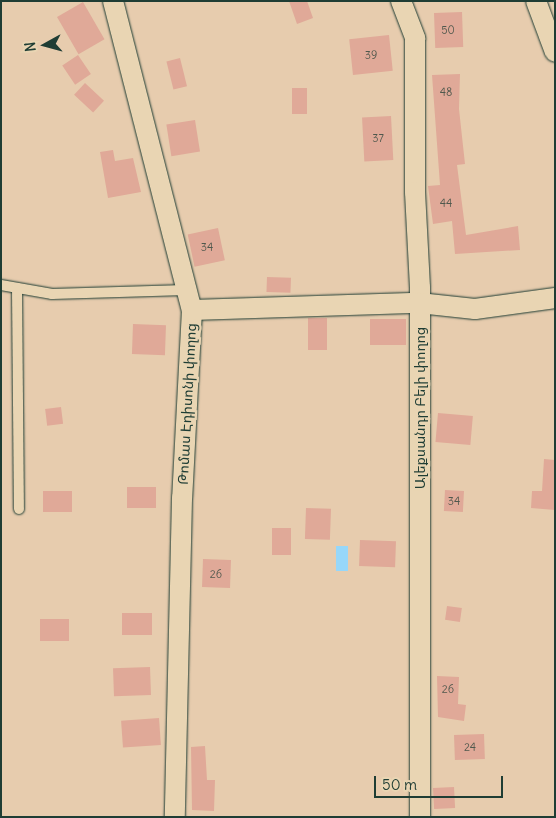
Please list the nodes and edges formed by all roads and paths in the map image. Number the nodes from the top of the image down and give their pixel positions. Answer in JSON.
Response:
{"nodes":[{"id":1,"x":113,"y":1,"type":"edge"},
{"id":2,"x":401,"y":1,"type":"edge"},
{"id":3,"x":536,"y":1,"type":"edge"},
{"id":4,"x":555,"y":52,"type":"edge"},
{"id":5,"x":1,"y":285,"type":"edge"},
{"id":6,"x":16,"y":288,"type":"junction"},
{"id":7,"x":186,"y":290,"type":"junction"},
{"id":8,"x":555,"y":298,"type":"edge"},
{"id":9,"x":419,"y":303,"type":"junction"},
{"id":10,"x":192,"y":310,"type":"junction"},
{"id":11,"x":19,"y":509,"type":"dead end"},
{"id":12,"x":175,"y":817,"type":"edge"},
{"id":13,"x":420,"y":817,"type":"edge"}],
"edges":[{"from":1,"to":7,"type":"street","name":"Թոմաս Էդիսոնի փողոց"},
{"from":2,"to":9,"type":"street","name":"Ալեքսանդր Բելի փողոց"},
{"from":3,"to":4,"type":"street"},
{"from":5,"to":6,"type":"lane"},
{"from":6,"to":7,"type":"lane"},
{"from":6,"to":11,"type":"lane"},
{"from":7,"to":10,"type":"street","name":"Թոմաս Էդիսոնի փողոց"},
{"from":8,"to":9,"type":"street"},
{"from":9,"to":10,"type":"street"},
{"from":9,"to":13,"type":"street","name":"Ալեքսանդր Բելի փողոց"},
{"from":10,"to":12,"type":"street","name":"Թոմաս Էդիսոնի փողոց"}]}
